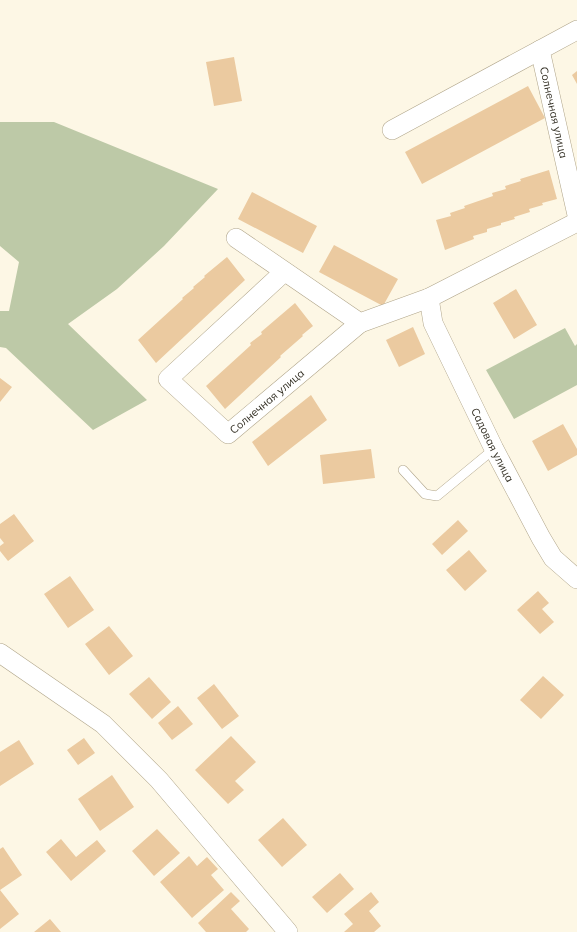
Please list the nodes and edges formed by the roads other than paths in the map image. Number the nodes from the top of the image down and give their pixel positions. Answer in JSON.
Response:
{"nodes":[{"id":1,"x":577,"y":30,"type":"edge"},
{"id":2,"x":540,"y":50,"type":"junction"},
{"id":3,"x":392,"y":130,"type":"dead end"},
{"id":4,"x":577,"y":215,"type":"edge"},
{"id":5,"x":577,"y":222,"type":"edge"},
{"id":6,"x":236,"y":238,"type":"dead end"},
{"id":7,"x":284,"y":272,"type":"junction"},
{"id":8,"x":429,"y":298,"type":"junction"},
{"id":9,"x":360,"y":323,"type":"junction"},
{"id":10,"x":494,"y":449,"type":"junction"},
{"id":11,"x":403,"y":470,"type":"dead end"},
{"id":12,"x":577,"y":579,"type":"edge"},
{"id":13,"x":1,"y":660,"type":"edge"},
{"id":14,"x":288,"y":932,"type":"edge"}],
"edges":[{"from":1,"to":2,"type":"street"},
{"from":2,"to":3,"type":"street"},
{"from":2,"to":4,"type":"street","name":"Солнечная улица"},
{"from":5,"to":8,"type":"street","name":"Солнечная улица"},
{"from":6,"to":7,"type":"street"},
{"from":7,"to":9,"type":"street"},
{"from":7,"to":9,"type":"street","name":"Солнечная улица"},
{"from":8,"to":9,"type":"street","name":"Солнечная улица"},
{"from":8,"to":10,"type":"street","name":"Садовая улица"},
{"from":10,"to":11,"type":"lane"},
{"from":10,"to":12,"type":"street","name":"Садовая улица"},
{"from":13,"to":14,"type":"street"}]}
